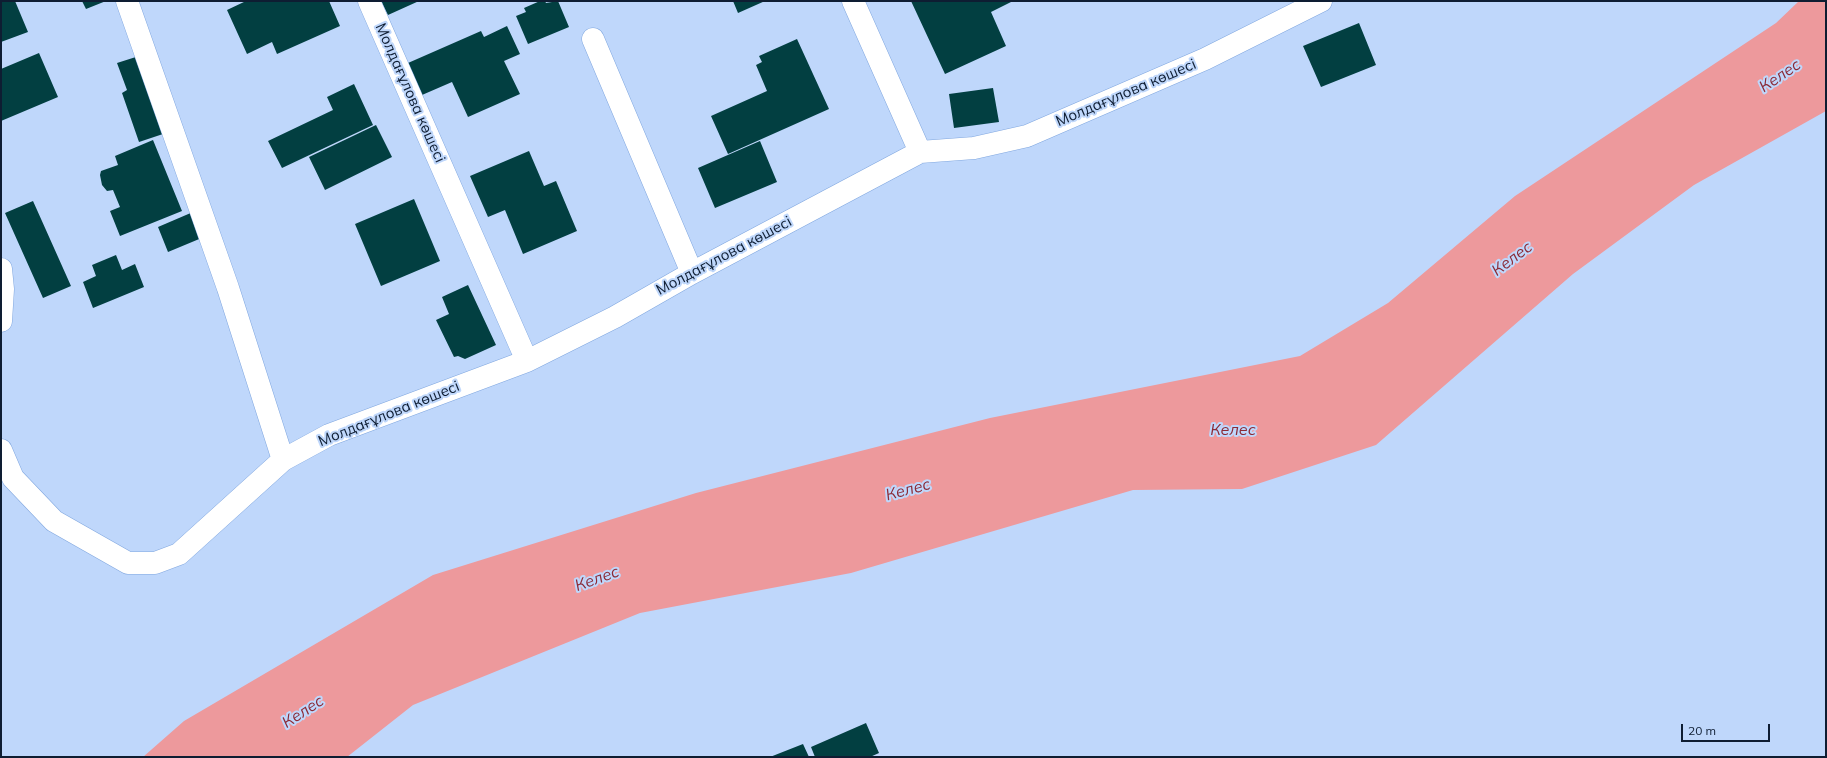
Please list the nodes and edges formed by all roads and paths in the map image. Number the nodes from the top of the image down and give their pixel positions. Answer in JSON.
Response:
{"nodes":[{"id":1,"x":127,"y":1,"type":"edge"},
{"id":2,"x":370,"y":1,"type":"edge"},
{"id":3,"x":853,"y":1,"type":"edge"},
{"id":4,"x":1321,"y":1,"type":"edge"},
{"id":5,"x":593,"y":39,"type":"dead end"},
{"id":6,"x":920,"y":152,"type":"junction"},
{"id":7,"x":1,"y":269,"type":"edge"},
{"id":8,"x":692,"y":273,"type":"junction"},
{"id":9,"x":1,"y":321,"type":"edge"},
{"id":10,"x":527,"y":360,"type":"junction"},
{"id":11,"x":1,"y":450,"type":"edge"},
{"id":12,"x":283,"y":460,"type":"junction"}],
"edges":[{"from":1,"to":12,"type":"street"},
{"from":2,"to":10,"type":"street","name":"Молдағұлова көшесі"},
{"from":3,"to":6,"type":"street"},
{"from":4,"to":6,"type":"street","name":"Молдағұлова көшесі"},
{"from":5,"to":8,"type":"street"},
{"from":6,"to":8,"type":"street","name":"Молдағұлова көшесі"},
{"from":7,"to":9,"type":"street"},
{"from":8,"to":10,"type":"street","name":"Молдағұлова көшесі"},
{"from":10,"to":12,"type":"street","name":"Молдағұлова көшесі"},
{"from":11,"to":12,"type":"street","name":"Молдағұлова көшесі"}]}
